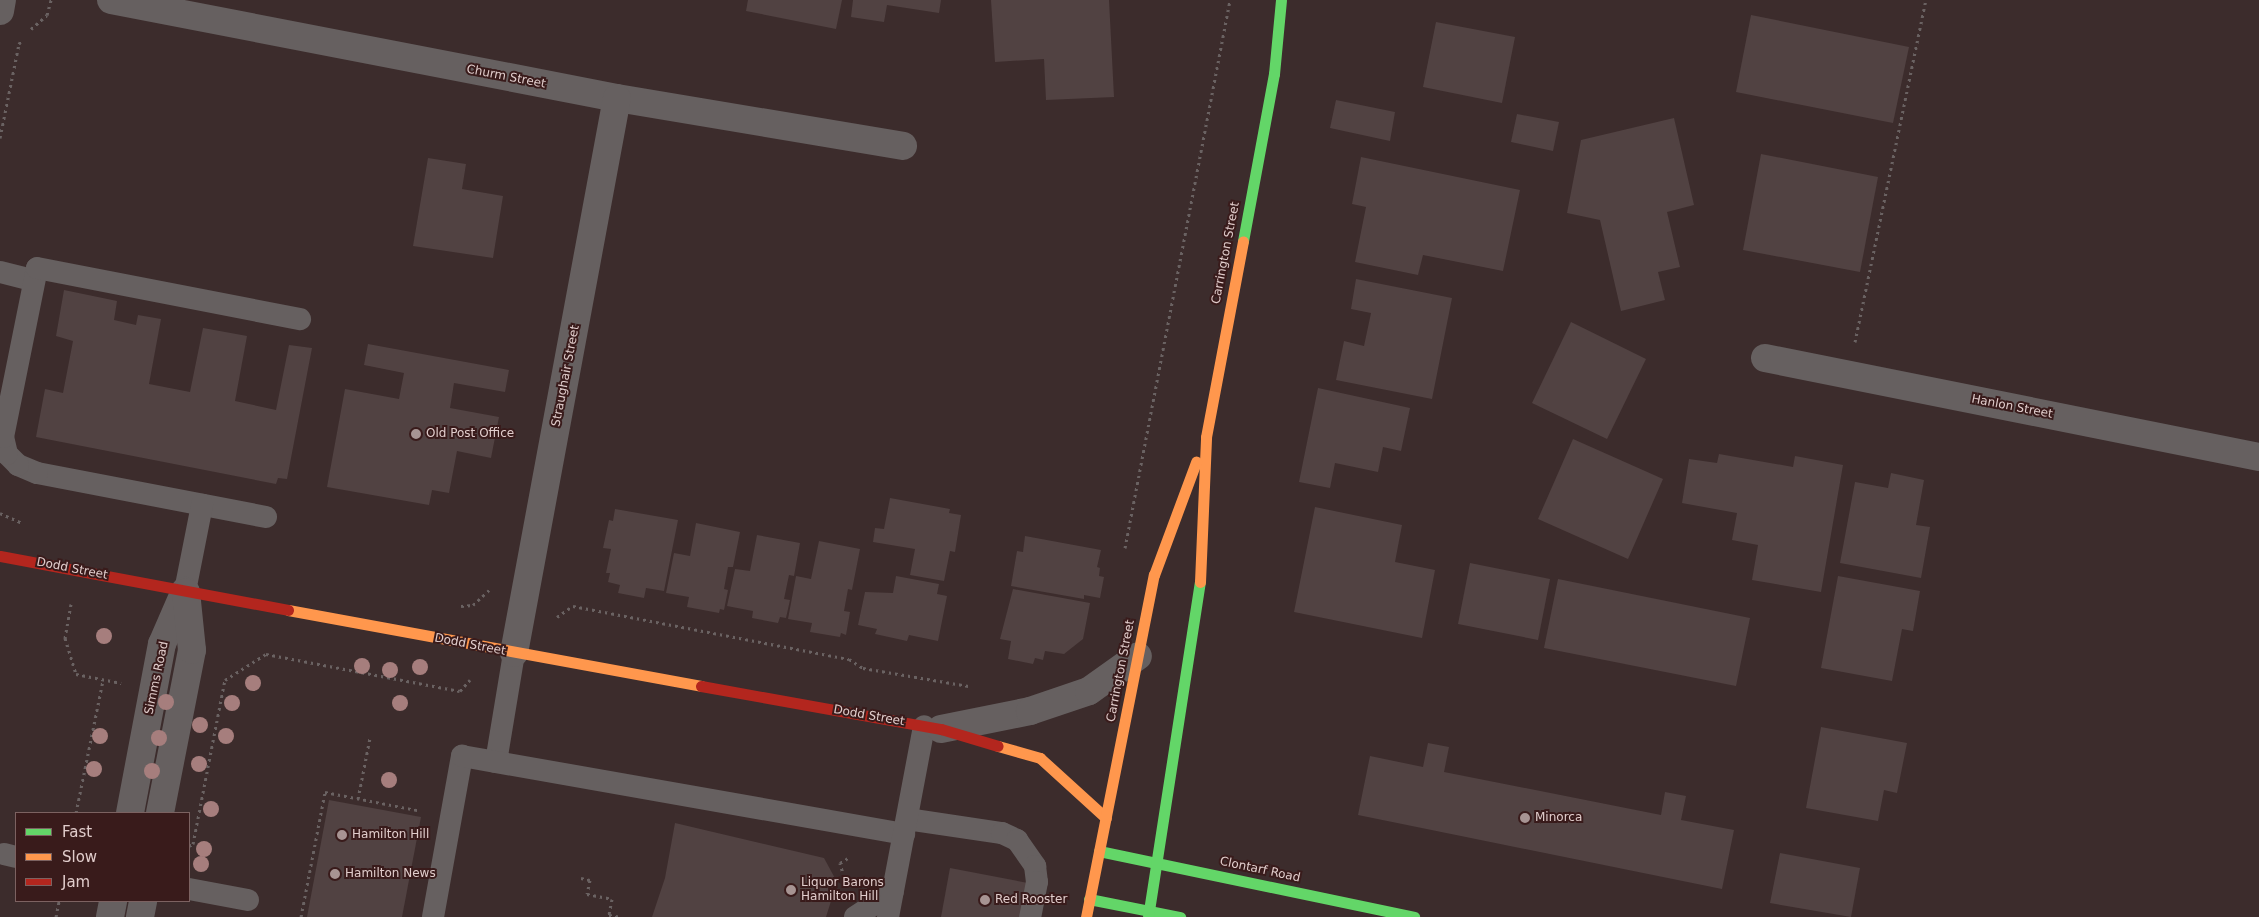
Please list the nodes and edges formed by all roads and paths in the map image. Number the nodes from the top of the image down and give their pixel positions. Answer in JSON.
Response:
{"nodes":[{"id":1,"x":2,"y":0,"type":"edge"},
{"id":2,"x":51,"y":0,"type":"edge"},
{"id":3,"x":111,"y":0,"type":"edge"},
{"id":4,"x":1230,"y":0,"type":"edge"},
{"id":5,"x":1281,"y":0,"type":"edge"},
{"id":6,"x":1926,"y":0,"type":"edge"},
{"id":7,"x":0,"y":11,"type":"edge"},
{"id":8,"x":1291,"y":19,"type":"dead end"},
{"id":9,"x":29,"y":30,"type":"dead end"},
{"id":10,"x":24,"y":37,"type":"dead end"},
{"id":11,"x":1274,"y":74,"type":"junction"},
{"id":12,"x":618,"y":98,"type":"junction"},
{"id":13,"x":0,"y":138,"type":"edge"},
{"id":14,"x":903,"y":146,"type":"dead end"},
{"id":15,"x":0,"y":272,"type":"edge"},
{"id":16,"x":33,"y":280,"type":"junction"},
{"id":17,"x":300,"y":319,"type":"dead end"},
{"id":18,"x":1765,"y":358,"type":"dead end"},
{"id":19,"x":1849,"y":374,"type":"junction"},
{"id":20,"x":1206,"y":437,"type":"junction"},
{"id":21,"x":2259,"y":457,"type":"edge"},
{"id":22,"x":202,"y":505,"type":"junction"},
{"id":23,"x":0,"y":513,"type":"edge"},
{"id":24,"x":266,"y":517,"type":"dead end"},
{"id":25,"x":26,"y":525,"type":"dead end"},
{"id":26,"x":0,"y":556,"type":"edge"},
{"id":27,"x":1123,"y":559,"type":"dead end"},
{"id":28,"x":493,"y":584,"type":"dead end"},
{"id":29,"x":186,"y":591,"type":"junction"},
{"id":30,"x":72,"y":598,"type":"dead end"},
{"id":31,"x":450,"y":605,"type":"dead end"},
{"id":32,"x":554,"y":619,"type":"dead end"},
{"id":33,"x":514,"y":654,"type":"junction"},
{"id":34,"x":1138,"y":656,"type":"junction"},
{"id":35,"x":474,"y":677,"type":"dead end"},
{"id":36,"x":103,"y":680,"type":"junction"},
{"id":37,"x":125,"y":684,"type":"dead end"},
{"id":38,"x":978,"y":687,"type":"dead end"},
{"id":39,"x":933,"y":727,"type":"junction"},
{"id":40,"x":370,"y":738,"type":"dead end"},
{"id":41,"x":496,"y":762,"type":"junction"},
{"id":42,"x":358,"y":799,"type":"junction"},
{"id":43,"x":417,"y":810,"type":"dead end"},
{"id":44,"x":76,"y":812,"type":"edge"},
{"id":45,"x":130,"y":812,"type":"edge"},
{"id":46,"x":160,"y":812,"type":"edge"},
{"id":47,"x":1106,"y":818,"type":"junction"},
{"id":48,"x":905,"y":826,"type":"junction"},
{"id":49,"x":863,"y":827,"type":"junction"},
{"id":50,"x":190,"y":846,"type":"edge"},
{"id":51,"x":1099,"y":851,"type":"junction"},
{"id":52,"x":1158,"y":862,"type":"junction"},
{"id":53,"x":581,"y":878,"type":"dead end"},
{"id":54,"x":845,"y":888,"type":"dead end"},
{"id":55,"x":190,"y":889,"type":"edge"},
{"id":56,"x":893,"y":892,"type":"junction"},
{"id":57,"x":1089,"y":899,"type":"junction"},
{"id":58,"x":248,"y":900,"type":"dead end"},
{"id":59,"x":59,"y":902,"type":"edge"},
{"id":60,"x":113,"y":902,"type":"edge"},
{"id":61,"x":143,"y":902,"type":"edge"},
{"id":62,"x":1148,"y":914,"type":"edge"},
{"id":63,"x":56,"y":917,"type":"edge"},
{"id":64,"x":110,"y":917,"type":"edge"},
{"id":65,"x":140,"y":917,"type":"edge"},
{"id":66,"x":301,"y":917,"type":"edge"},
{"id":67,"x":433,"y":917,"type":"edge"},
{"id":68,"x":622,"y":917,"type":"edge"},
{"id":69,"x":855,"y":917,"type":"edge"},
{"id":70,"x":888,"y":917,"type":"edge"},
{"id":71,"x":1030,"y":917,"type":"edge"},
{"id":72,"x":1086,"y":917,"type":"edge"},
{"id":73,"x":1180,"y":917,"type":"edge"},
{"id":74,"x":1414,"y":917,"type":"edge"}],
"edges":[{"from":1,"to":7,"type":"street"},
{"from":2,"to":9,"type":"path"},
{"from":3,"to":12,"type":"street","name":"Churm Street"},
{"from":4,"to":27,"type":"path"},
{"from":5,"to":11,"type":"street","name":"Carrington Street"},
{"from":6,"to":19,"type":"path"},
{"from":8,"to":11,"type":"street","name":"Carrington Street"},
{"from":10,"to":13,"type":"path"},
{"from":11,"to":20,"type":"street","name":"Carrington Street"},
{"from":12,"to":14,"type":"street","name":"Churm Street"},
{"from":12,"to":33,"type":"street","name":"Straughair Street"},
{"from":15,"to":16,"type":"lane"},
{"from":16,"to":17,"type":"lane"},
{"from":16,"to":22,"type":"lane"},
{"from":18,"to":19,"type":"street","name":"Hanlon Street"},
{"from":19,"to":21,"type":"street","name":"Hanlon Street"},
{"from":20,"to":34,"type":"street","name":"Carrington Street"},
{"from":20,"to":52,"type":"street","name":"Carrington Street"},
{"from":22,"to":24,"type":"lane"},
{"from":22,"to":29,"type":"lane"},
{"from":23,"to":25,"type":"path"},
{"from":26,"to":29,"type":"street","name":"Dodd Street"},
{"from":28,"to":31,"type":"path"},
{"from":29,"to":33,"type":"street","name":"Dodd Street"},
{"from":29,"to":45,"type":"street","name":"Simms Road"},
{"from":29,"to":46,"type":"street"},
{"from":30,"to":36,"type":"path"},
{"from":32,"to":38,"type":"path"},
{"from":33,"to":39,"type":"street","name":"Dodd Street"},
{"from":33,"to":41,"type":"lane"},
{"from":34,"to":39,"type":"street","name":"Dodd Street"},
{"from":34,"to":47,"type":"street","name":"Carrington Street"},
{"from":35,"to":50,"type":"path"},
{"from":36,"to":37,"type":"path"},
{"from":36,"to":44,"type":"path"},
{"from":39,"to":47,"type":"street","name":"Dodd Street"},
{"from":39,"to":48,"type":"lane"},
{"from":40,"to":42,"type":"path"},
{"from":41,"to":49,"type":"lane"},
{"from":41,"to":67,"type":"lane"},
{"from":42,"to":43,"type":"path"},
{"from":42,"to":66,"type":"path"},
{"from":47,"to":51,"type":"street","name":"Carrington Street"},
{"from":48,"to":49,"type":"lane"},
{"from":48,"to":56,"type":"lane"},
{"from":48,"to":71,"type":"lane"},
{"from":49,"to":54,"type":"path"},
{"from":51,"to":52,"type":"street","name":"Clontarf Road"},
{"from":51,"to":57,"type":"street","name":"Carrington Street"},
{"from":52,"to":62,"type":"street","name":"Carrington Street"},
{"from":52,"to":74,"type":"street","name":"Clontarf Road"},
{"from":53,"to":68,"type":"path"},
{"from":55,"to":58,"type":"lane"},
{"from":56,"to":69,"type":"lane"},
{"from":56,"to":70,"type":"lane"},
{"from":57,"to":62,"type":"street"},
{"from":57,"to":72,"type":"street","name":"Carrington Street"},
{"from":59,"to":63,"type":"path"},
{"from":60,"to":64,"type":"street"},
{"from":61,"to":65,"type":"street"},
{"from":62,"to":73,"type":"street"}]}
